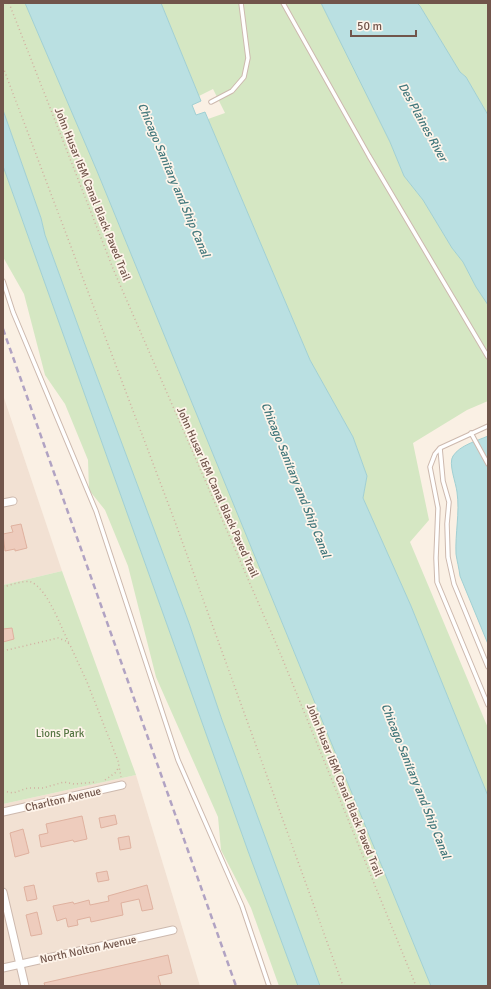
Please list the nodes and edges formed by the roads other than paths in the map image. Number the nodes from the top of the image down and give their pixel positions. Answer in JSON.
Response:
{"nodes":[{"id":1,"x":242,"y":3,"type":"edge"},
{"id":2,"x":283,"y":3,"type":"edge"},
{"id":3,"x":211,"y":102,"type":"dead end"},
{"id":4,"x":3,"y":281,"type":"edge"},
{"id":5,"x":488,"y":357,"type":"edge"},
{"id":6,"x":488,"y":426,"type":"edge"},
{"id":7,"x":471,"y":433,"type":"junction"},
{"id":8,"x":440,"y":448,"type":"junction"},
{"id":9,"x":488,"y":464,"type":"edge"},
{"id":10,"x":13,"y":501,"type":"dead end"},
{"id":11,"x":3,"y":503,"type":"edge"},
{"id":12,"x":488,"y":667,"type":"edge"},
{"id":13,"x":488,"y":705,"type":"edge"},
{"id":14,"x":122,"y":785,"type":"road end"},
{"id":15,"x":3,"y":812,"type":"edge"},
{"id":16,"x":3,"y":892,"type":"edge"},
{"id":17,"x":174,"y":930,"type":"dead end"},
{"id":18,"x":20,"y":964,"type":"junction"},
{"id":19,"x":3,"y":968,"type":"edge"},
{"id":20,"x":25,"y":986,"type":"edge"},
{"id":21,"x":269,"y":986,"type":"edge"}],
"edges":[{"from":1,"to":3,"type":"lane"},
{"from":2,"to":5,"type":"lane"},
{"from":4,"to":21,"type":"lane"},
{"from":6,"to":7,"type":"lane"},
{"from":7,"to":8,"type":"lane"},
{"from":7,"to":9,"type":"lane"},
{"from":8,"to":12,"type":"lane"},
{"from":8,"to":13,"type":"lane"},
{"from":10,"to":11,"type":"street"},
{"from":14,"to":15,"type":"street","name":"Charlton Avenue"},
{"from":16,"to":18,"type":"street"},
{"from":17,"to":18,"type":"street","name":"North Nolton Avenue"},
{"from":18,"to":19,"type":"street","name":"North Nolton Avenue"},
{"from":18,"to":20,"type":"street"}]}
